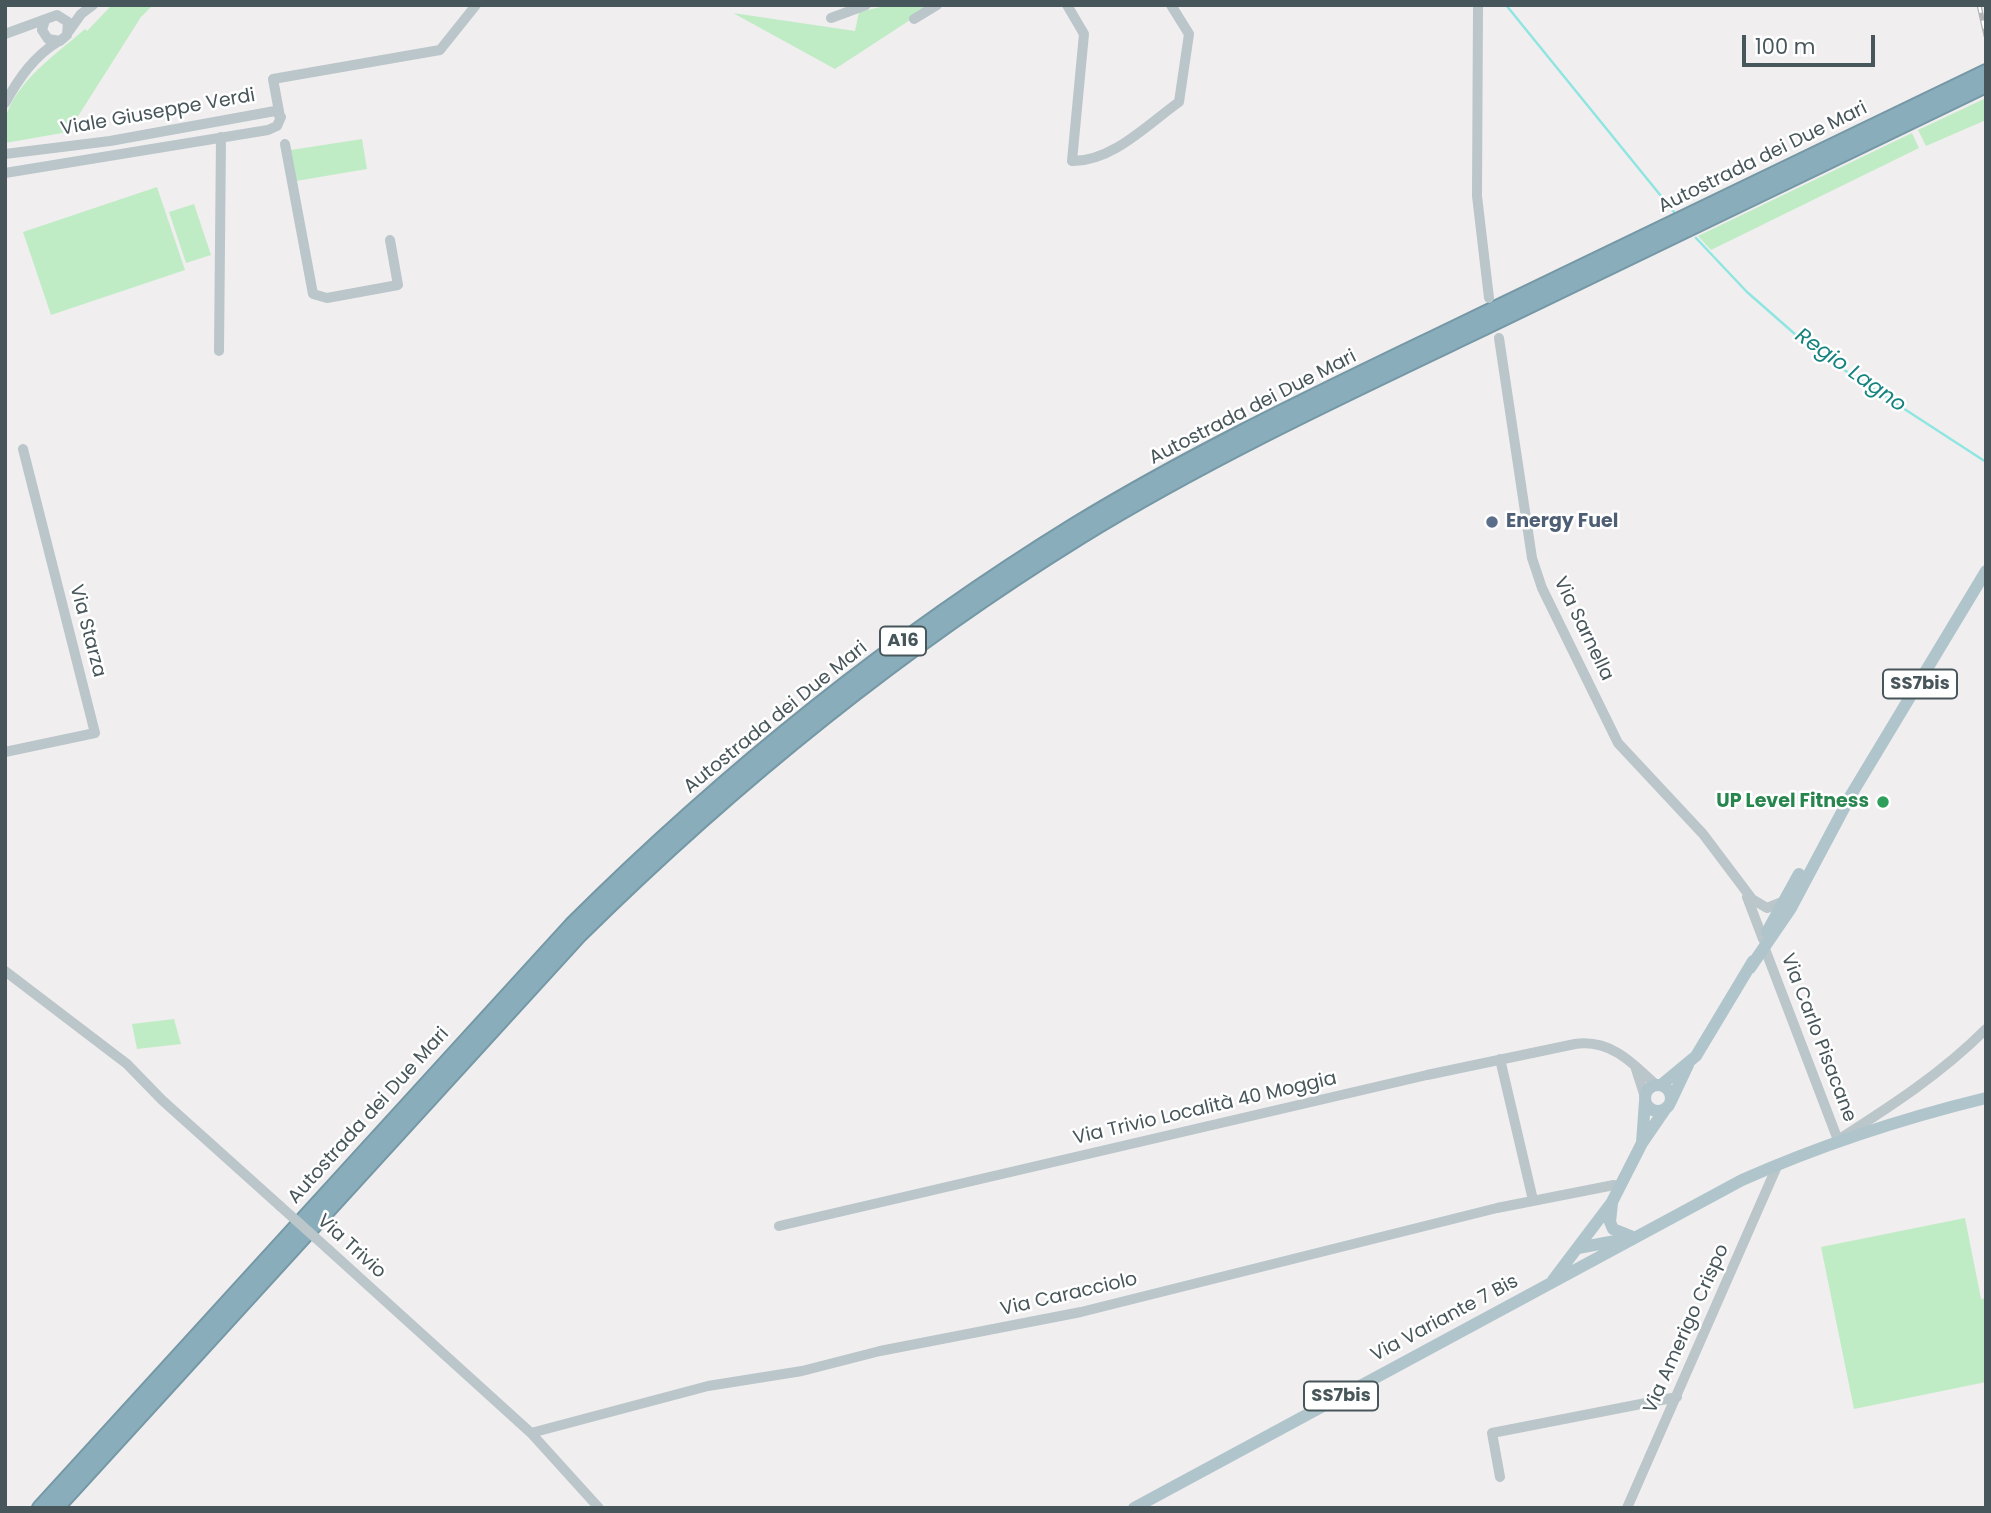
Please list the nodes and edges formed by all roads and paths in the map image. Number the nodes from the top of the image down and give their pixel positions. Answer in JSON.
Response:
{"nodes":[{"id":1,"x":93,"y":5,"type":"edge"},
{"id":2,"x":476,"y":5,"type":"edge"},
{"id":3,"x":834,"y":5,"type":"edge"},
{"id":4,"x":866,"y":5,"type":"edge"},
{"id":5,"x":937,"y":5,"type":"edge"},
{"id":6,"x":1067,"y":5,"type":"edge"},
{"id":7,"x":1171,"y":5,"type":"edge"},
{"id":8,"x":1478,"y":5,"type":"edge"},
{"id":9,"x":81,"y":14,"type":"junction"},
{"id":10,"x":61,"y":16,"type":"junction"},
{"id":11,"x":914,"y":19,"type":"dead end"},
{"id":12,"x":44,"y":28,"type":"junction"},
{"id":13,"x":69,"y":31,"type":"junction"},
{"id":14,"x":5,"y":34,"type":"edge"},
{"id":15,"x":60,"y":41,"type":"junction"},
{"id":16,"x":42,"y":52,"type":"junction"},
{"id":17,"x":1986,"y":72,"type":"edge"},
{"id":18,"x":1986,"y":85,"type":"edge"},
{"id":19,"x":5,"y":103,"type":"edge"},
{"id":20,"x":281,"y":117,"type":"junction"},
{"id":21,"x":221,"y":137,"type":"junction"},
{"id":22,"x":285,"y":144,"type":"dead end"},
{"id":23,"x":5,"y":154,"type":"edge"},
{"id":24,"x":5,"y":173,"type":"edge"},
{"id":25,"x":390,"y":240,"type":"dead end"},
{"id":26,"x":1489,"y":298,"type":"dead end"},
{"id":27,"x":1499,"y":338,"type":"dead end"},
{"id":28,"x":219,"y":351,"type":"dead end"},
{"id":29,"x":23,"y":449,"type":"dead end"},
{"id":30,"x":1986,"y":571,"type":"edge"},
{"id":31,"x":5,"y":752,"type":"edge"},
{"id":32,"x":1851,"y":795,"type":"junction"},
{"id":33,"x":1742,"y":887,"type":"junction"},
{"id":34,"x":1799,"y":889,"type":"junction"},
{"id":35,"x":1782,"y":902,"type":"junction"},
{"id":36,"x":1758,"y":919,"type":"junction"},
{"id":37,"x":1774,"y":919,"type":"junction"},
{"id":38,"x":1764,"y":944,"type":"junction"},
{"id":39,"x":5,"y":971,"type":"edge"},
{"id":40,"x":1986,"y":1029,"type":"edge"},
{"id":41,"x":1500,"y":1059,"type":"junction"},
{"id":42,"x":1635,"y":1065,"type":"junction"},
{"id":43,"x":1688,"y":1065,"type":"junction"},
{"id":44,"x":1658,"y":1085,"type":"junction"},
{"id":45,"x":1986,"y":1098,"type":"edge"},
{"id":46,"x":1645,"y":1099,"type":"junction"},
{"id":47,"x":1669,"y":1105,"type":"junction"},
{"id":48,"x":1838,"y":1140,"type":"junction"},
{"id":49,"x":1642,"y":1143,"type":"junction"},
{"id":50,"x":1777,"y":1164,"type":"junction"},
{"id":51,"x":1614,"y":1185,"type":"dead end"},
{"id":52,"x":1533,"y":1200,"type":"junction"},
{"id":53,"x":1612,"y":1202,"type":"junction"},
{"id":54,"x":779,"y":1226,"type":"dead end"},
{"id":55,"x":1637,"y":1237,"type":"junction"},
{"id":56,"x":1578,"y":1248,"type":"junction"},
{"id":57,"x":1594,"y":1261,"type":"junction"},
{"id":58,"x":1549,"y":1285,"type":"junction"},
{"id":59,"x":1677,"y":1396,"type":"junction"},
{"id":60,"x":531,"y":1433,"type":"junction"},
{"id":61,"x":1500,"y":1477,"type":"dead end"},
{"id":62,"x":40,"y":1508,"type":"edge"},
{"id":63,"x":56,"y":1508,"type":"edge"},
{"id":64,"x":599,"y":1508,"type":"edge"},
{"id":65,"x":1134,"y":1508,"type":"edge"},
{"id":66,"x":1627,"y":1508,"type":"edge"}],
"edges":[{"from":1,"to":9,"type":"street"},
{"from":2,"to":20,"type":"street"},
{"from":3,"to":4,"type":"street"},
{"from":5,"to":11,"type":"street"},
{"from":6,"to":7,"type":"street"},
{"from":8,"to":26,"type":"street"},
{"from":9,"to":10,"type":"street"},
{"from":9,"to":13,"type":"street"},
{"from":10,"to":12,"type":"street"},
{"from":10,"to":13,"type":"street"},
{"from":12,"to":14,"type":"street"},
{"from":12,"to":15,"type":"street"},
{"from":12,"to":16,"type":"street"},
{"from":13,"to":15,"type":"street"},
{"from":15,"to":16,"type":"street"},
{"from":16,"to":19,"type":"street"},
{"from":17,"to":62,"type":"highway","name":"Autostrada dei Due Mari","number":"A16"},
{"from":18,"to":63,"type":"highway","name":"Autostrada dei Due Mari","number":"A16"},
{"from":20,"to":21,"type":"street","name":"Viale Giuseppe Verdi"},
{"from":20,"to":23,"type":"street","name":"Viale Giuseppe Verdi"},
{"from":21,"to":24,"type":"street","name":"Viale Giuseppe Verdi"},
{"from":21,"to":28,"type":"street"},
{"from":22,"to":25,"type":"street"},
{"from":27,"to":33,"type":"street","name":"Via Sarnella"},
{"from":29,"to":31,"type":"street","name":"Via Starza"},
{"from":30,"to":32,"type":"main road","name":"Via Variante 7 Bis","number":"SS7bis"},
{"from":32,"to":34,"type":"main road","name":"Via Variante 7 Bis","number":"SS7bis"},
{"from":32,"to":35,"type":"main road","name":"Via Variante 7 Bis","number":"SS7bis"},
{"from":33,"to":35,"type":"street"},
{"from":33,"to":36,"type":"street","name":"Via Carlo Pisacane"},
{"from":34,"to":37,"type":"main road","name":"Via Variante 7 Bis","number":"SS7bis"},
{"from":34,"to":38,"type":"main road","name":"Via Variante 7 Bis","number":"SS7bis"},
{"from":35,"to":37,"type":"main road","name":"Via Variante 7 Bis","number":"SS7bis"},
{"from":36,"to":37,"type":"street"},
{"from":36,"to":38,"type":"street","name":"Via Carlo Pisacane"},
{"from":37,"to":38,"type":"main road","name":"Via Variante 7 Bis","number":"SS7bis"},
{"from":38,"to":43,"type":"main road","name":"Via Variante 7 Bis","number":"SS7bis"},
{"from":38,"to":48,"type":"street","name":"Via Carlo Pisacane"},
{"from":39,"to":60,"type":"street","name":"Via Trivio","bridge":true},
{"from":40,"to":48,"type":"street"},
{"from":41,"to":42,"type":"street","name":"Via Trivio Località 40 Moggia"},
{"from":41,"to":52,"type":"street"},
{"from":41,"to":54,"type":"street","name":"Via Trivio Località 40 Moggia"},
{"from":42,"to":44,"type":"street","name":"Via Trivio Località 40 Moggia"},
{"from":42,"to":46,"type":"street"},
{"from":43,"to":44,"type":"main road","name":"Via Variante 7 Bis","number":"SS7bis"},
{"from":43,"to":47,"type":"main road","name":"Via Variante 7 Bis","number":"SS7bis"},
{"from":44,"to":46,"type":"main road","number":"SS7bis"},
{"from":44,"to":47,"type":"main road"},
{"from":45,"to":48,"type":"main road"},
{"from":46,"to":47,"type":"main road"},
{"from":46,"to":49,"type":"main road","name":"Via Variante 7 Bis","number":"SS7bis"},
{"from":47,"to":49,"type":"main road","name":"Via Variante 7 Bis","number":"SS7bis"},
{"from":48,"to":50,"type":"main road"},
{"from":49,"to":53,"type":"main road","name":"Via Variante 7 Bis","number":"SS7bis"},
{"from":50,"to":55,"type":"main road"},
{"from":50,"to":59,"type":"street","name":"Via Amerigo Crispo"},
{"from":51,"to":52,"type":"street","name":"Via Caracciolo"},
{"from":52,"to":60,"type":"street","name":"Via Caracciolo"},
{"from":53,"to":55,"type":"main road"},
{"from":53,"to":56,"type":"main road","name":"Via Variante 7 Bis","number":"SS7bis"},
{"from":55,"to":56,"type":"main road"},
{"from":55,"to":57,"type":"main road"},
{"from":56,"to":57,"type":"main road"},
{"from":56,"to":58,"type":"main road","name":"Via Variante 7 Bis","number":"SS7bis"},
{"from":57,"to":58,"type":"main road"},
{"from":58,"to":65,"type":"main road","name":"Via Variante 7 Bis","number":"SS7bis"},
{"from":59,"to":61,"type":"street"},
{"from":59,"to":66,"type":"street","name":"Via Amerigo Crispo"},
{"from":60,"to":64,"type":"street","name":"Via Trivio"}]}
